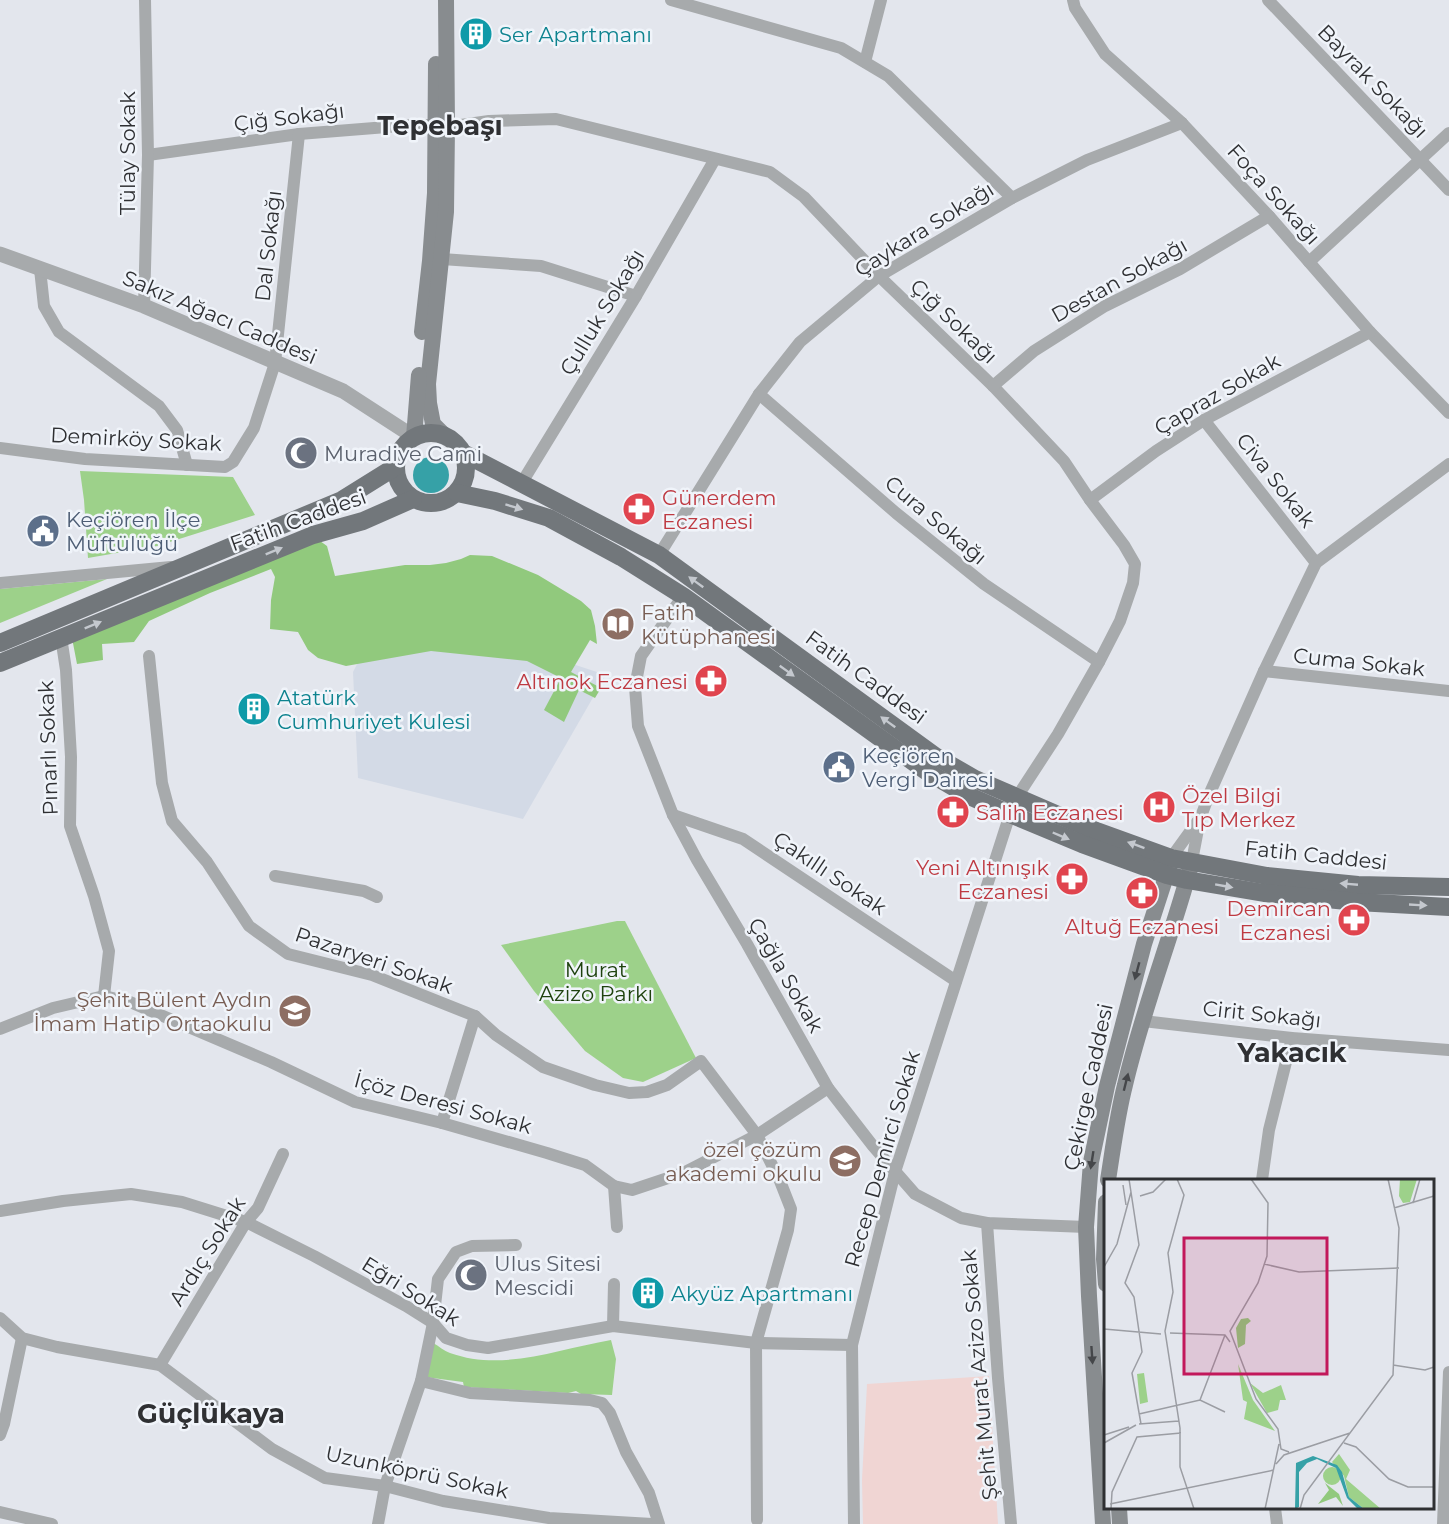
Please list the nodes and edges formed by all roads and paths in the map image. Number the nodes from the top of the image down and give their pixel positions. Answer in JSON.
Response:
{"nodes":[{"id":1,"x":145,"y":0,"type":"edge"},
{"id":2,"x":436,"y":0,"type":"edge"},
{"id":3,"x":446,"y":0,"type":"edge"},
{"id":4,"x":670,"y":0,"type":"edge"},
{"id":5,"x":881,"y":0,"type":"edge"},
{"id":6,"x":1073,"y":0,"type":"edge"},
{"id":7,"x":1268,"y":0,"type":"edge"},
{"id":8,"x":865,"y":62,"type":"junction"},
{"id":9,"x":1182,"y":123,"type":"junction"},
{"id":10,"x":441,"y":126,"type":"junction"},
{"id":11,"x":1449,"y":133,"type":"edge"},
{"id":12,"x":299,"y":134,"type":"junction"},
{"id":13,"x":148,"y":155,"type":"junction"},
{"id":14,"x":714,"y":159,"type":"junction"},
{"id":15,"x":1421,"y":160,"type":"junction"},
{"id":16,"x":1449,"y":190,"type":"edge"},
{"id":17,"x":1012,"y":198,"type":"junction"},
{"id":18,"x":1269,"y":216,"type":"junction"},
{"id":19,"x":0,"y":254,"type":"edge"},
{"id":20,"x":442,"y":259,"type":"junction"},
{"id":21,"x":1309,"y":262,"type":"junction"},
{"id":22,"x":40,"y":269,"type":"junction"},
{"id":23,"x":879,"y":276,"type":"junction"},
{"id":24,"x":636,"y":296,"type":"junction"},
{"id":25,"x":144,"y":306,"type":"junction"},
{"id":26,"x":1370,"y":332,"type":"junction"},
{"id":27,"x":275,"y":363,"type":"junction"},
{"id":28,"x":993,"y":386,"type":"junction"},
{"id":29,"x":759,"y":394,"type":"junction"},
{"id":30,"x":1449,"y":413,"type":"edge"},
{"id":31,"x":1204,"y":420,"type":"junction"},
{"id":32,"x":445,"y":436,"type":"junction"},
{"id":33,"x":414,"y":437,"type":"junction"},
{"id":34,"x":0,"y":448,"type":"edge"},
{"id":35,"x":463,"y":453,"type":"junction"},
{"id":36,"x":1449,"y":464,"type":"edge"},
{"id":37,"x":187,"y":465,"type":"junction"},
{"id":38,"x":395,"y":466,"type":"junction"},
{"id":39,"x":521,"y":484,"type":"junction"},
{"id":40,"x":457,"y":493,"type":"junction"},
{"id":41,"x":412,"y":499,"type":"junction"},
{"id":42,"x":1090,"y":500,"type":"junction"},
{"id":43,"x":659,"y":555,"type":"junction"},
{"id":44,"x":1316,"y":563,"type":"junction"},
{"id":45,"x":185,"y":566,"type":"junction"},
{"id":46,"x":0,"y":583,"type":"edge"},
{"id":47,"x":683,"y":596,"type":"junction"},
{"id":48,"x":61,"y":637,"type":"junction"},
{"id":49,"x":0,"y":643,"type":"edge"},
{"id":50,"x":149,"y":656,"type":"dead end"},
{"id":51,"x":1099,"y":662,"type":"junction"},
{"id":52,"x":0,"y":663,"type":"edge"},
{"id":53,"x":1264,"y":671,"type":"junction"},
{"id":54,"x":1449,"y":691,"type":"edge"},
{"id":55,"x":1013,"y":806,"type":"junction"},
{"id":56,"x":674,"y":815,"type":"junction"},
{"id":57,"x":1200,"y":819,"type":"junction"},
{"id":58,"x":1192,"y":861,"type":"junction"},
{"id":59,"x":1169,"y":866,"type":"junction"},
{"id":60,"x":275,"y":876,"type":"dead end"},
{"id":61,"x":1187,"y":880,"type":"junction"},
{"id":62,"x":1449,"y":886,"type":"edge"},
{"id":63,"x":377,"y":897,"type":"dead end"},
{"id":64,"x":1449,"y":907,"type":"edge"},
{"id":65,"x":956,"y":981,"type":"junction"},
{"id":66,"x":104,"y":996,"type":"junction"},
{"id":67,"x":475,"y":1017,"type":"junction"},
{"id":68,"x":1143,"y":1021,"type":"junction"},
{"id":69,"x":0,"y":1029,"type":"edge"},
{"id":70,"x":1292,"y":1038,"type":"junction"},
{"id":71,"x":1449,"y":1050,"type":"edge"},
{"id":72,"x":828,"y":1088,"type":"junction"},
{"id":73,"x":442,"y":1123,"type":"junction"},
{"id":74,"x":757,"y":1135,"type":"junction"},
{"id":75,"x":283,"y":1154,"type":"dead end"},
{"id":76,"x":895,"y":1172,"type":"junction"},
{"id":77,"x":1108,"y":1179,"type":"edge"},
{"id":78,"x":1262,"y":1179,"type":"edge"},
{"id":79,"x":614,"y":1186,"type":"junction"},
{"id":80,"x":0,"y":1211,"type":"edge"},
{"id":81,"x":246,"y":1222,"type":"junction"},
{"id":82,"x":987,"y":1223,"type":"junction"},
{"id":83,"x":617,"y":1227,"type":"dead end"},
{"id":84,"x":1086,"y":1227,"type":"junction"},
{"id":85,"x":516,"y":1245,"type":"dead end"},
{"id":86,"x":614,"y":1284,"type":"dead end"},
{"id":87,"x":0,"y":1318,"type":"edge"},
{"id":88,"x":433,"y":1323,"type":"junction"},
{"id":89,"x":613,"y":1326,"type":"junction"},
{"id":90,"x":22,"y":1338,"type":"junction"},
{"id":91,"x":756,"y":1342,"type":"junction"},
{"id":92,"x":852,"y":1345,"type":"junction"},
{"id":93,"x":160,"y":1365,"type":"junction"},
{"id":94,"x":1449,"y":1372,"type":"edge"},
{"id":95,"x":421,"y":1381,"type":"junction"},
{"id":96,"x":2,"y":1427,"type":"edge"},
{"id":97,"x":385,"y":1486,"type":"junction"},
{"id":98,"x":1119,"y":1509,"type":"edge"},
{"id":99,"x":1275,"y":1509,"type":"edge"},
{"id":100,"x":0,"y":1512,"type":"edge"},
{"id":101,"x":757,"y":1520,"type":"dead end"},
{"id":102,"x":52,"y":1524,"type":"edge"},
{"id":103,"x":378,"y":1524,"type":"edge"},
{"id":104,"x":652,"y":1524,"type":"edge"},
{"id":105,"x":658,"y":1524,"type":"edge"},
{"id":106,"x":855,"y":1524,"type":"edge"},
{"id":107,"x":1011,"y":1524,"type":"edge"},
{"id":108,"x":1103,"y":1524,"type":"edge"},
{"id":109,"x":1120,"y":1524,"type":"edge"},
{"id":110,"x":1277,"y":1524,"type":"edge"},
{"id":111,"x":1443,"y":1524,"type":"edge"}],
"edges":[{"from":1,"to":13,"type":"street","name":"Tülay Sokak"},
{"from":2,"to":10,"type":"main road"},
{"from":3,"to":10,"type":"main road"},
{"from":4,"to":8,"type":"street"},
{"from":5,"to":8,"type":"street"},
{"from":6,"to":9,"type":"street","name":"Foça Sokağı"},
{"from":7,"to":15,"type":"street","name":"Bayrak Sokağı"},
{"from":8,"to":17,"type":"street"},
{"from":9,"to":17,"type":"street","name":"Çaykara Sokağı"},
{"from":9,"to":18,"type":"street","name":"Foça Sokağı"},
{"from":10,"to":12,"type":"street","name":"Çığ Sokağı"},
{"from":10,"to":14,"type":"street","name":"Çığ Sokağı"},
{"from":10,"to":20,"type":"main road"},
{"from":10,"to":33,"type":"main road"},
{"from":11,"to":15,"type":"street"},
{"from":12,"to":13,"type":"street","name":"Çığ Sokağı"},
{"from":12,"to":27,"type":"street","name":"Dal Sokağı"},
{"from":13,"to":25,"type":"street","name":"Tülay Sokak"},
{"from":14,"to":23,"type":"street","name":"Çığ Sokağı"},
{"from":14,"to":24,"type":"street","name":"Çulluk Sokağı"},
{"from":15,"to":16,"type":"street","name":"Bayrak Sokağı"},
{"from":15,"to":21,"type":"street"},
{"from":17,"to":23,"type":"street","name":"Çaykara Sokağı"},
{"from":18,"to":21,"type":"street","name":"Foça Sokağı"},
{"from":18,"to":28,"type":"street","name":"Destan Sokağı"},
{"from":19,"to":22,"type":"street","name":"Sakız Ağacı Caddesi"},
{"from":20,"to":24,"type":"street"},
{"from":20,"to":32,"type":"main road"},
{"from":21,"to":26,"type":"street","name":"Foça Sokağı"},
{"from":22,"to":25,"type":"street","name":"Sakız Ağacı Caddesi"},
{"from":22,"to":37,"type":"street"},
{"from":23,"to":28,"type":"street","name":"Çığ Sokağı"},
{"from":23,"to":29,"type":"street","name":"Çaykara Sokağı"},
{"from":24,"to":39,"type":"street","name":"Çulluk Sokağı"},
{"from":25,"to":27,"type":"street","name":"Sakız Ağacı Caddesi"},
{"from":26,"to":30,"type":"street","name":"Foça Sokağı"},
{"from":26,"to":31,"type":"street","name":"Çapraz Sokak"},
{"from":27,"to":33,"type":"street","name":"Sakız Ağacı Caddesi"},
{"from":27,"to":37,"type":"street","name":"Demirköy Sokak"},
{"from":28,"to":42,"type":"street","name":"Çığ Sokağı"},
{"from":29,"to":43,"type":"street","name":"Çaykara Sokağı"},
{"from":29,"to":51,"type":"street","name":"Cura Sokağı"},
{"from":31,"to":42,"type":"street","name":"Çapraz Sokak"},
{"from":31,"to":44,"type":"street","name":"Civa Sokak"},
{"from":32,"to":33,"type":"main road"},
{"from":32,"to":35,"type":"main road"},
{"from":33,"to":38,"type":"main road"},
{"from":34,"to":37,"type":"street","name":"Demirköy Sokak"},
{"from":35,"to":39,"type":"main road","name":"Fatih Caddesi"},
{"from":35,"to":40,"type":"main road"},
{"from":36,"to":44,"type":"street","name":"Çekirge Caddesi"},
{"from":38,"to":41,"type":"main road"},
{"from":38,"to":45,"type":"main road","name":"Fatih Caddesi"},
{"from":39,"to":43,"type":"main road","name":"Fatih Caddesi"},
{"from":40,"to":41,"type":"main road"},
{"from":40,"to":47,"type":"main road","name":"Fatih Caddesi","one_way":true},
{"from":48,"to":41,"type":"main road","name":"Fatih Caddesi","one_way":true},
{"from":42,"to":51,"type":"street","name":"Çığ Sokağı"},
{"from":55,"to":43,"type":"main road","name":"Fatih Caddesi","one_way":true},
{"from":44,"to":53,"type":"street","name":"Çekirge Caddesi"},
{"from":45,"to":46,"type":"street"},
{"from":45,"to":49,"type":"main road","name":"Fatih Caddesi"},
{"from":47,"to":55,"type":"main road","name":"Fatih Caddesi","one_way":true},
{"from":47,"to":56,"type":"street","name":"Çağla Sokak"},
{"from":48,"to":52,"type":"main road","name":"Fatih Caddesi"},
{"from":48,"to":66,"type":"street","name":"Pınarlı Sokak"},
{"from":50,"to":67,"type":"street","name":"Pazaryeri Sokak"},
{"from":51,"to":55,"type":"street","name":"Çığ Sokağı"},
{"from":53,"to":54,"type":"street","name":"Cuma Sokak"},
{"from":53,"to":57,"type":"street","name":"Çekirge Caddesi"},
{"from":55,"to":59,"type":"main road","name":"Fatih Caddesi"},
{"from":55,"to":65,"type":"street","name":"Recep Demirci Sokak"},
{"from":56,"to":65,"type":"street","name":"Çakıllı Sokak"},
{"from":56,"to":72,"type":"street","name":"Çağla Sokak"},
{"from":57,"to":58,"type":"street","name":"Çekirge Caddesi"},
{"from":57,"to":59,"type":"street","name":"Çekirge Caddesi"},
{"from":58,"to":59,"type":"main road","name":"Fatih Caddesi"},
{"from":58,"to":61,"type":"main road","name":"Çekirge Caddesi"},
{"from":62,"to":58,"type":"main road","name":"Fatih Caddesi","one_way":true},
{"from":59,"to":61,"type":"main road","name":"Fatih Caddesi"},
{"from":59,"to":84,"type":"main road","name":"Çekirge Caddesi","one_way":true},
{"from":60,"to":63,"type":"street"},
{"from":61,"to":64,"type":"main road","name":"Fatih Caddesi","one_way":true},
{"from":61,"to":68,"type":"main road","name":"Çekirge Caddesi"},
{"from":65,"to":76,"type":"street","name":"Recep Demirci Sokak"},
{"from":66,"to":69,"type":"street","name":"İçöz Deresi Sokak"},
{"from":66,"to":73,"type":"street","name":"İçöz Deresi Sokak"},
{"from":67,"to":73,"type":"street"},
{"from":67,"to":74,"type":"street","name":"Pazaryeri Sokak"},
{"from":68,"to":70,"type":"street","name":"Cirit Sokağı"},
{"from":77,"to":68,"type":"main road","name":"Çekirge Caddesi","one_way":true},
{"from":70,"to":71,"type":"street","name":"Cirit Sokağı"},
{"from":70,"to":78,"type":"street"},
{"from":72,"to":74,"type":"street"},
{"from":72,"to":76,"type":"street","name":"Çağla Sokak"},
{"from":73,"to":79,"type":"street","name":"İçöz Deresi Sokak"},
{"from":74,"to":79,"type":"street"},
{"from":74,"to":91,"type":"street","name":"Pazaryeri Sokak"},
{"from":75,"to":81,"type":"street","name":"Ardıç Sokak"},
{"from":76,"to":82,"type":"street","name":"Çağla Sokak"},
{"from":76,"to":92,"type":"street","name":"Recep Demirci Sokak"},
{"from":79,"to":83,"type":"street"},
{"from":80,"to":81,"type":"street","name":"Eğri Sokak"},
{"from":81,"to":88,"type":"street","name":"Eğri Sokak"},
{"from":81,"to":93,"type":"street","name":"Ardıç Sokak"},
{"from":82,"to":84,"type":"street","name":"Çağla Sokak"},
{"from":82,"to":107,"type":"street","name":"Şehit Murat Azizo Sokak"},
{"from":84,"to":108,"type":"main road","name":"Çekirge Caddesi","one_way":true},
{"from":85,"to":88,"type":"street"},
{"from":86,"to":89,"type":"street"},
{"from":87,"to":90,"type":"street","name":"Uzunköprü Sokak"},
{"from":88,"to":89,"type":"street","name":"Eğri Sokak"},
{"from":88,"to":95,"type":"street"},
{"from":89,"to":91,"type":"street","name":"Eğri Sokak"},
{"from":90,"to":93,"type":"street","name":"Uzunköprü Sokak"},
{"from":90,"to":96,"type":"street"},
{"from":91,"to":92,"type":"street","name":"Eğri Sokak"},
{"from":91,"to":101,"type":"street","name":"Pazaryeri Sokak"},
{"from":92,"to":106,"type":"street","name":"Recep Demirci Sokak"},
{"from":93,"to":97,"type":"street","name":"Uzunköprü Sokak"},
{"from":94,"to":111,"type":"street"},
{"from":95,"to":97,"type":"street"},
{"from":95,"to":105,"type":"street"},
{"from":97,"to":103,"type":"street"},
{"from":97,"to":104,"type":"street","name":"Uzunköprü Sokak"},
{"from":98,"to":109,"type":"main road"},
{"from":99,"to":110,"type":"street"},
{"from":100,"to":102,"type":"street"}]}
